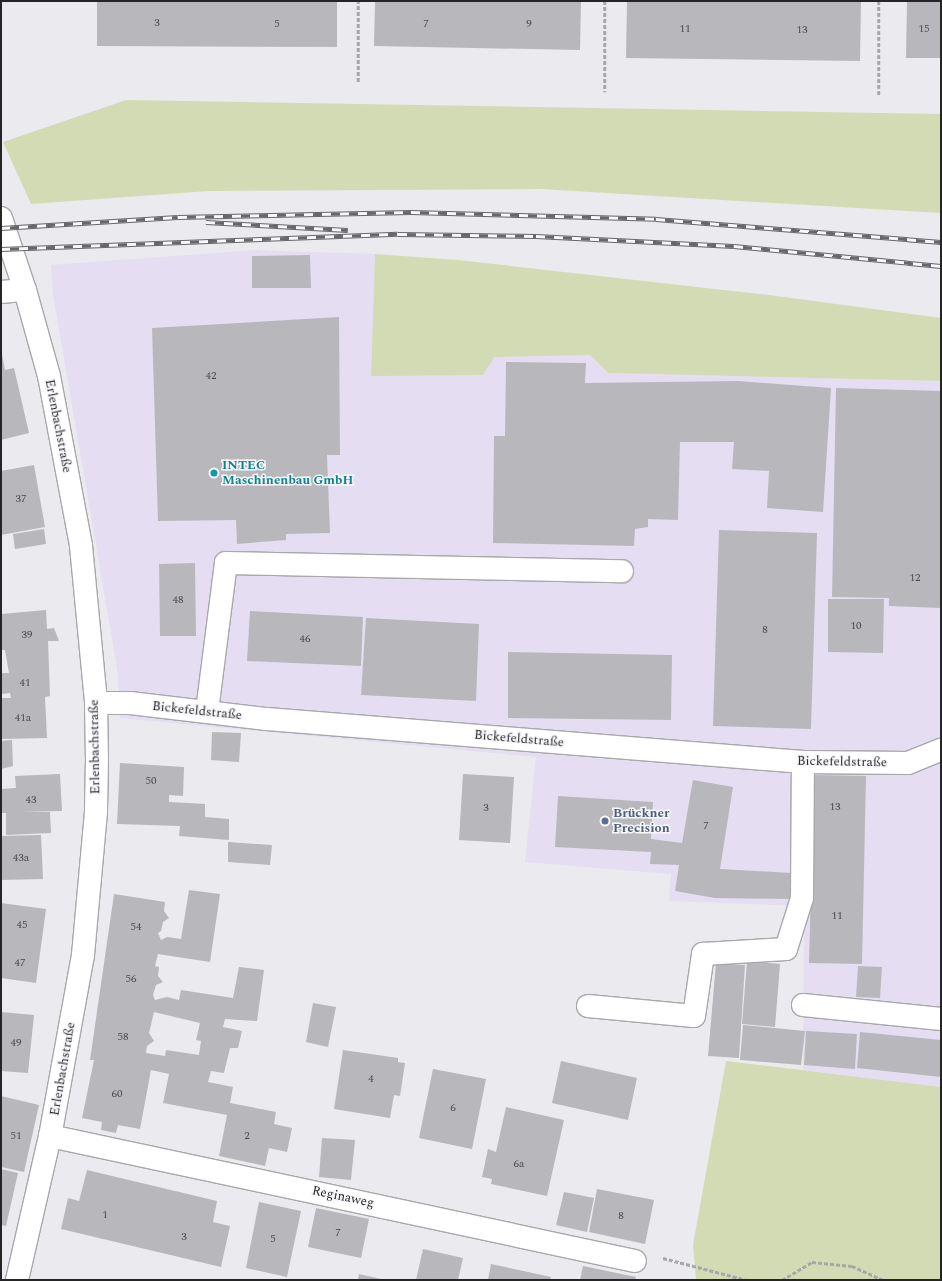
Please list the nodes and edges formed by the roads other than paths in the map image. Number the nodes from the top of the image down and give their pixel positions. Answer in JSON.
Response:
{"nodes":[{"id":1,"x":1,"y":218,"type":"edge"},
{"id":2,"x":25,"y":290,"type":"junction"},
{"id":3,"x":1,"y":292,"type":"edge"},
{"id":4,"x":622,"y":571,"type":"dead end"},
{"id":5,"x":96,"y":703,"type":"junction"},
{"id":6,"x":207,"y":711,"type":"junction"},
{"id":7,"x":941,"y":750,"type":"edge"},
{"id":8,"x":803,"y":762,"type":"junction"},
{"id":9,"x":588,"y":1006,"type":"dead end"},
{"id":10,"x":803,"y":1006,"type":"dead end"},
{"id":11,"x":941,"y":1019,"type":"edge"},
{"id":12,"x":50,"y":1136,"type":"junction"},
{"id":13,"x":635,"y":1261,"type":"road end"},
{"id":14,"x":16,"y":1280,"type":"edge"}],
"edges":[{"from":1,"to":2,"type":"street","name":"Erlenbachstraße"},
{"from":2,"to":3,"type":"street"},
{"from":2,"to":5,"type":"street","name":"Erlenbachstraße"},
{"from":4,"to":6,"type":"street"},
{"from":5,"to":6,"type":"street","name":"Bickefeldstraße"},
{"from":5,"to":12,"type":"street","name":"Erlenbachstraße"},
{"from":6,"to":8,"type":"street","name":"Bickefeldstraße"},
{"from":7,"to":8,"type":"street","name":"Bickefeldstraße"},
{"from":8,"to":9,"type":"street"},
{"from":10,"to":11,"type":"street"},
{"from":12,"to":13,"type":"street","name":"Reginaweg"},
{"from":12,"to":14,"type":"street","name":"Erlenbachstraße"}]}
